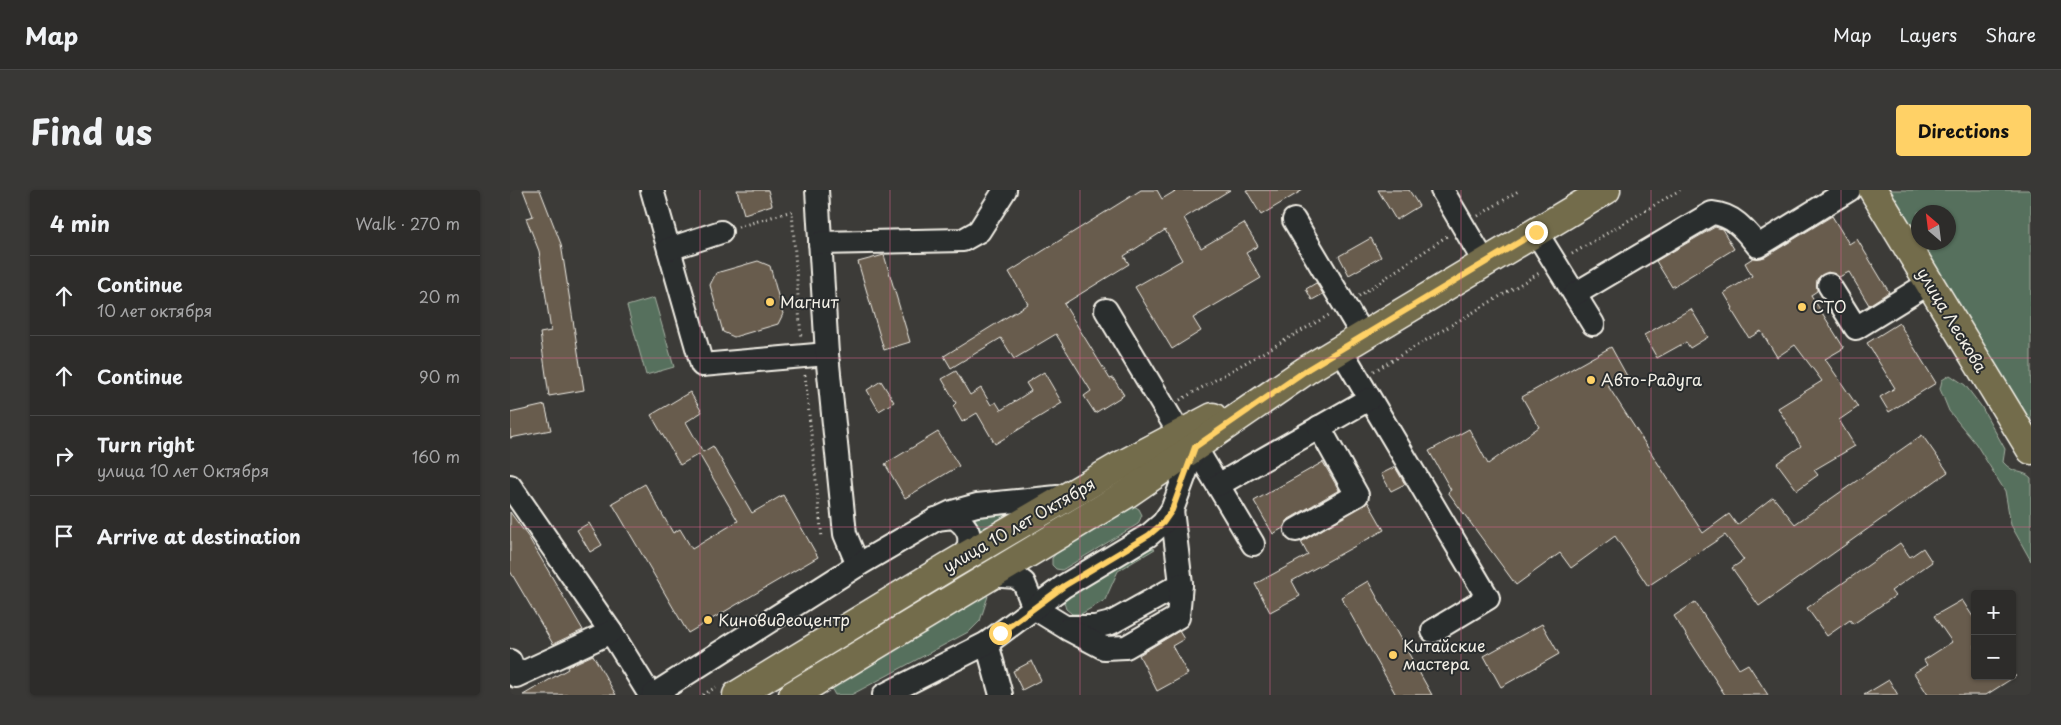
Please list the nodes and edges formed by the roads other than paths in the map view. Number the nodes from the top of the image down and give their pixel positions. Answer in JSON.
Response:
{"nodes":[{"id":1,"x":652,"y":190,"type":"edge"},
{"id":2,"x":817,"y":190,"type":"edge"},
{"id":3,"x":1005,"y":190,"type":"edge"},
{"id":4,"x":1442,"y":190,"type":"edge"},
{"id":5,"x":1606,"y":190,"type":"edge"},
{"id":6,"x":1849,"y":190,"type":"edge"},
{"id":7,"x":1873,"y":190,"type":"edge"},
{"id":8,"x":1294,"y":220,"type":"dead end"},
{"id":9,"x":721,"y":232,"type":"road end"},
{"id":10,"x":1536,"y":232,"type":"junction"},
{"id":11,"x":820,"y":243,"type":"junction"},
{"id":12,"x":669,"y":249,"type":"junction"},
{"id":13,"x":1485,"y":263,"type":"junction"},
{"id":14,"x":1929,"y":283,"type":"junction"},
{"id":15,"x":1829,"y":285,"type":"dead end"},
{"id":16,"x":1575,"y":294,"type":"junction"},
{"id":17,"x":1106,"y":310,"type":"dead end"},
{"id":18,"x":1593,"y":324,"type":"dead end"},
{"id":19,"x":1352,"y":343,"type":"junction"},
{"id":20,"x":827,"y":354,"type":"junction"},
{"id":21,"x":1364,"y":389,"type":"junction"},
{"id":22,"x":1319,"y":427,"type":"junction"},
{"id":23,"x":1188,"y":441,"type":"junction"},
{"id":24,"x":2031,"y":450,"type":"edge"},
{"id":25,"x":1218,"y":485,"type":"junction"},
{"id":26,"x":510,"y":486,"type":"edge"},
{"id":27,"x":1068,"y":496,"type":"junction"},
{"id":28,"x":1172,"y":510,"type":"junction"},
{"id":29,"x":935,"y":520,"type":"junction"},
{"id":30,"x":1296,"y":530,"type":"dead end"},
{"id":31,"x":1253,"y":544,"type":"dead end"},
{"id":32,"x":959,"y":560,"type":"junction"},
{"id":33,"x":858,"y":564,"type":"junction"},
{"id":34,"x":990,"y":575,"type":"junction"},
{"id":35,"x":1034,"y":608,"type":"junction"},
{"id":36,"x":1433,"y":631,"type":"dead end"},
{"id":37,"x":611,"y":632,"type":"junction"},
{"id":38,"x":987,"y":643,"type":"junction"},
{"id":39,"x":510,"y":661,"type":"edge"},
{"id":40,"x":652,"y":695,"type":"edge"},
{"id":41,"x":737,"y":695,"type":"edge"},
{"id":42,"x":794,"y":695,"type":"edge"},
{"id":43,"x":884,"y":695,"type":"edge"},
{"id":44,"x":1001,"y":695,"type":"edge"}],
"edges":[{"from":1,"to":12,"type":"street"},
{"from":2,"to":11,"type":"street"},
{"from":3,"to":11,"type":"street"},
{"from":4,"to":13,"type":"street"},
{"from":5,"to":10,"type":"main road","name":"улица 10 лет Октября"},
{"from":6,"to":16,"type":"street"},
{"from":7,"to":14,"type":"main road","name":"улица Лескова"},
{"from":8,"to":19,"type":"street"},
{"from":9,"to":12,"type":"street"},
{"from":10,"to":13,"type":"main road","name":"улица 10 лет Октября"},
{"from":10,"to":16,"type":"street"},
{"from":11,"to":20,"type":"street"},
{"from":12,"to":20,"type":"street"},
{"from":13,"to":19,"type":"main road","name":"улица 10 лет Октября"},
{"from":14,"to":15,"type":"street"},
{"from":14,"to":24,"type":"main road","name":"улица Лескова"},
{"from":16,"to":18,"type":"street"},
{"from":17,"to":23,"type":"street"},
{"from":19,"to":21,"type":"street"},
{"from":19,"to":23,"type":"main road","name":"улица 10 лет Октября"},
{"from":20,"to":33,"type":"street"},
{"from":21,"to":22,"type":"street"},
{"from":21,"to":36,"type":"street"},
{"from":22,"to":25,"type":"street"},
{"from":22,"to":30,"type":"street"},
{"from":23,"to":25,"type":"street"},
{"from":23,"to":27,"type":"main road","name":"улица 10 лет Октября"},
{"from":23,"to":28,"type":"street"},
{"from":23,"to":34,"type":"main road","name":"улица 10 лет Октября"},
{"from":25,"to":31,"type":"street"},
{"from":26,"to":37,"type":"street"},
{"from":27,"to":29,"type":"street"},
{"from":27,"to":32,"type":"main road","name":"улица 10 лет Октября"},
{"from":28,"to":35,"type":"street"},
{"from":28,"to":35,"type":"street"},
{"from":29,"to":32,"type":"street"},
{"from":29,"to":33,"type":"street"},
{"from":32,"to":41,"type":"main road","name":"улица 10 лет Октября"},
{"from":33,"to":40,"type":"street"},
{"from":34,"to":35,"type":"street"},
{"from":34,"to":42,"type":"main road","name":"улица 10 лет Октября"},
{"from":35,"to":38,"type":"street"},
{"from":37,"to":39,"type":"street"},
{"from":37,"to":40,"type":"street"},
{"from":38,"to":43,"type":"street"},
{"from":38,"to":44,"type":"street"}]}
